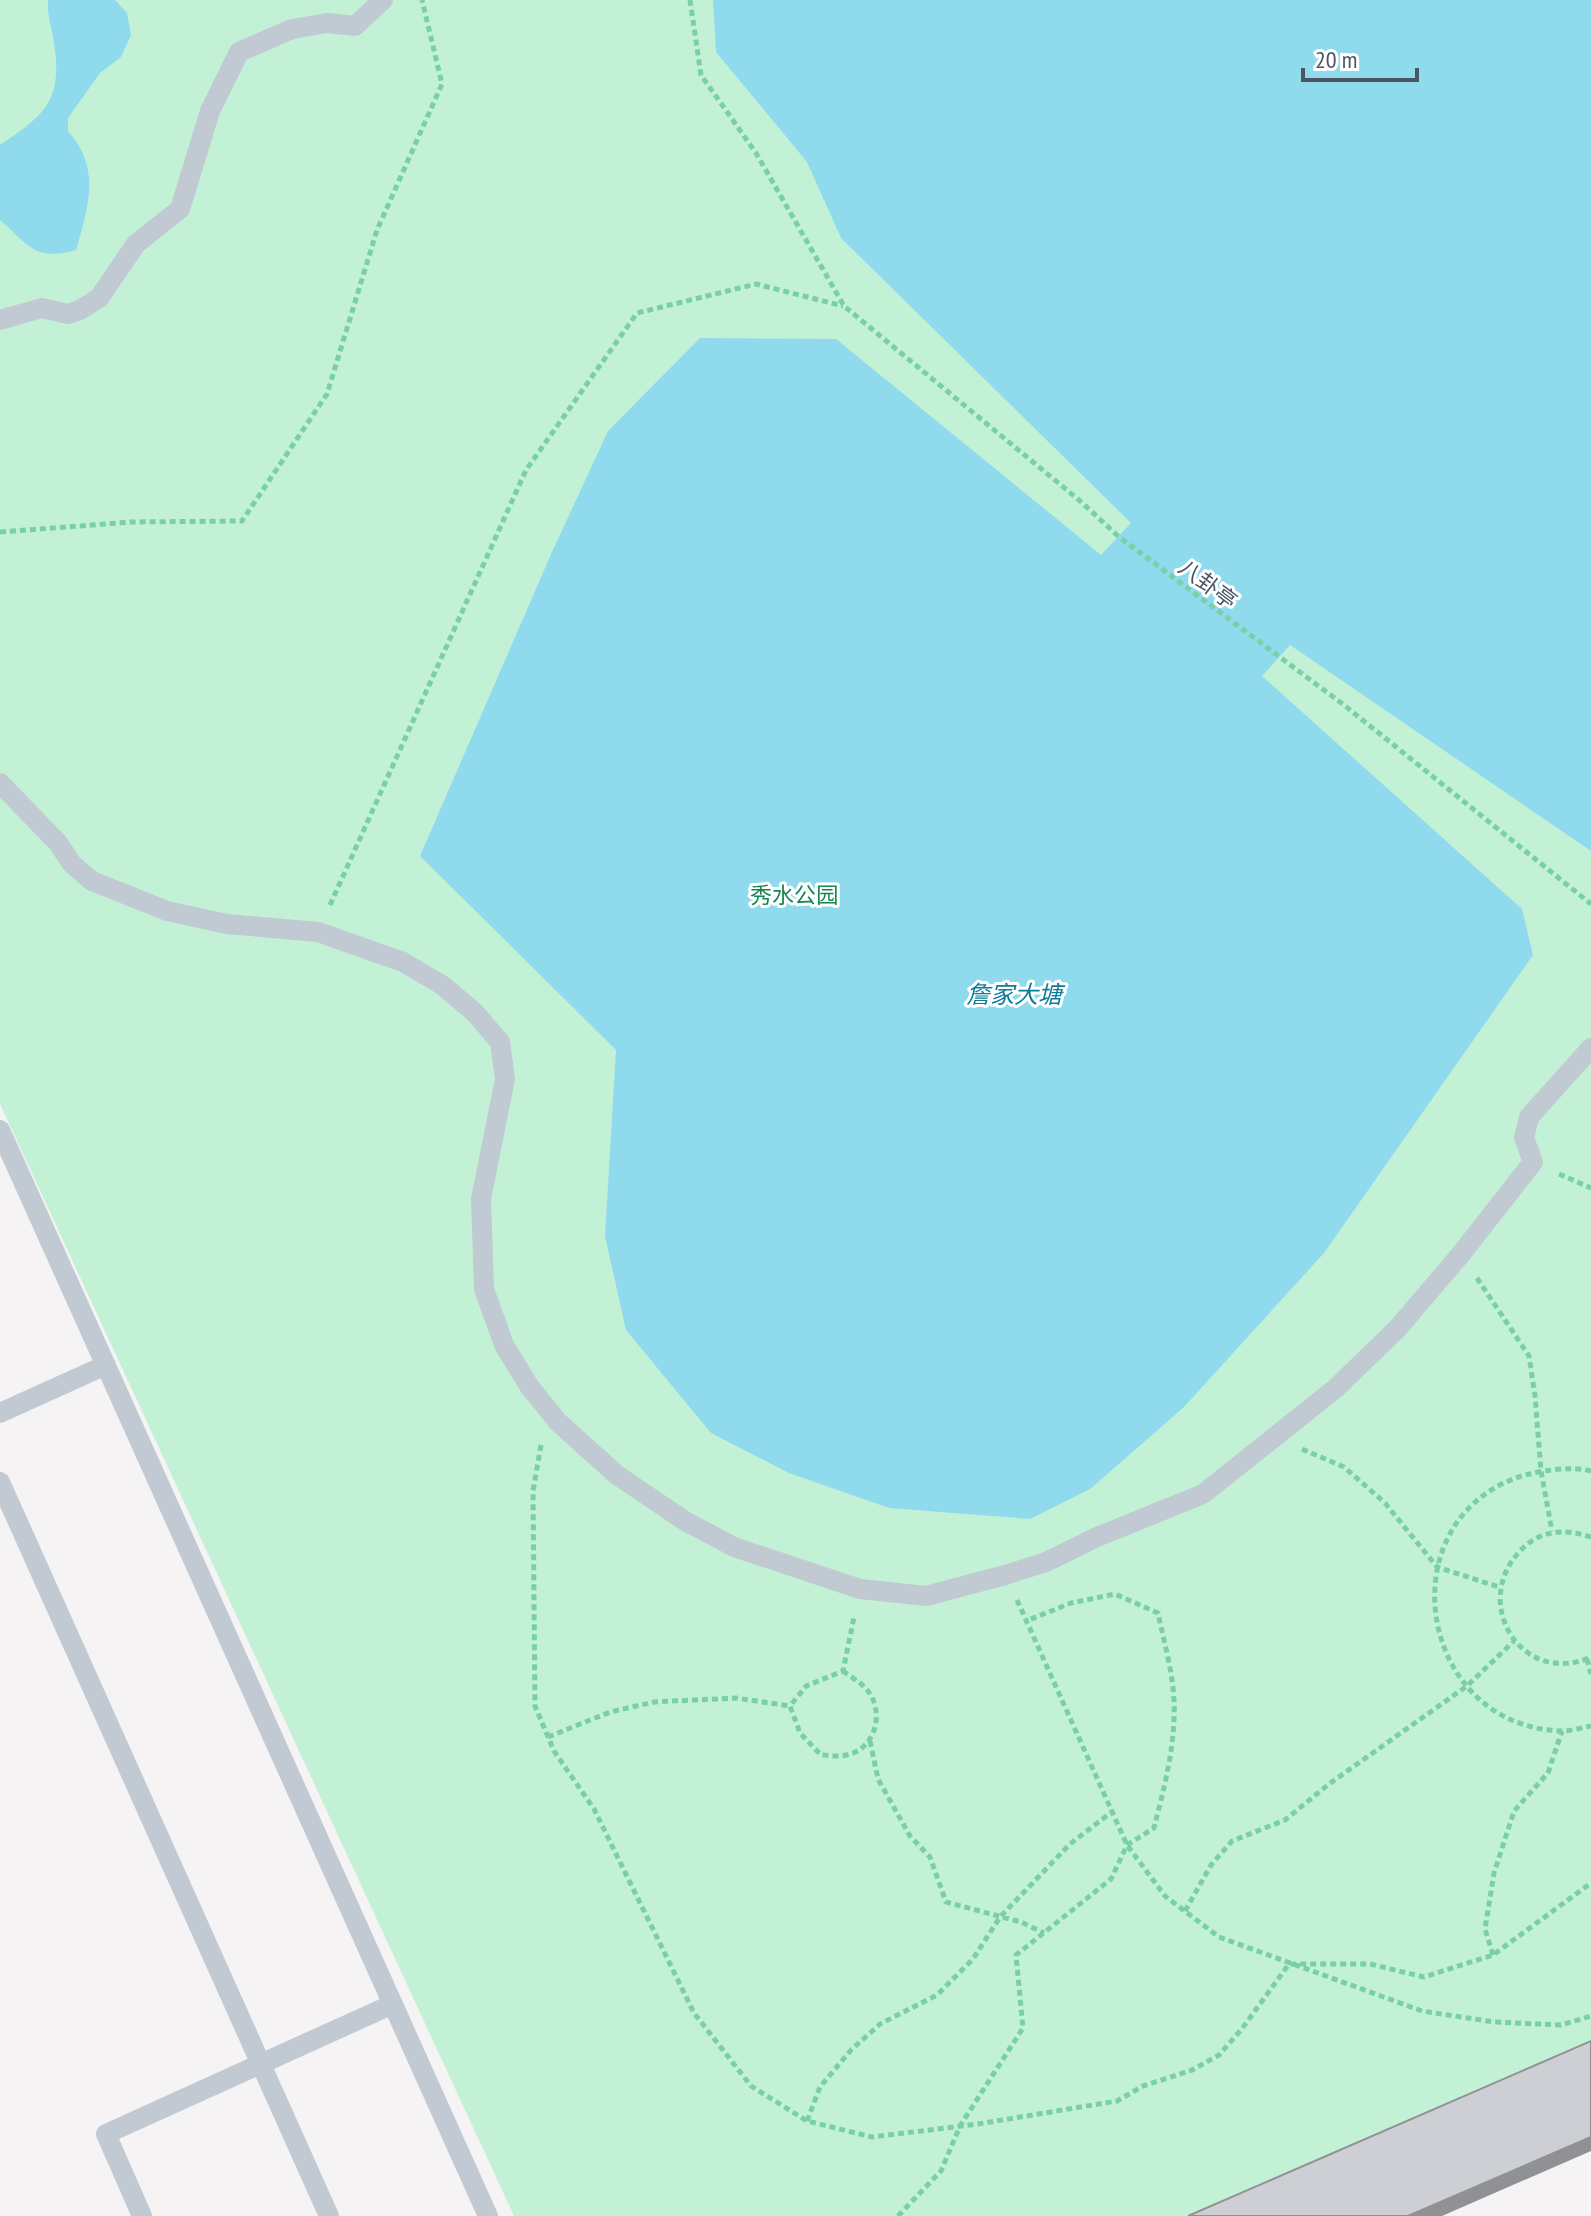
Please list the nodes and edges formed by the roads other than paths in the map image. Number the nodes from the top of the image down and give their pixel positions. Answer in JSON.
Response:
{"nodes":[{"id":1,"x":383,"y":0,"type":"edge"},
{"id":2,"x":0,"y":320,"type":"edge"},
{"id":3,"x":0,"y":783,"type":"edge"},
{"id":4,"x":1591,"y":1048,"type":"edge"},
{"id":5,"x":0,"y":1130,"type":"edge"},
{"id":6,"x":106,"y":1365,"type":"junction"},
{"id":7,"x":0,"y":1413,"type":"edge"},
{"id":8,"x":0,"y":1482,"type":"edge"},
{"id":9,"x":393,"y":2004,"type":"junction"},
{"id":10,"x":261,"y":2063,"type":"junction"},
{"id":11,"x":142,"y":2216,"type":"edge"},
{"id":12,"x":329,"y":2216,"type":"edge"},
{"id":13,"x":488,"y":2216,"type":"edge"}],
"edges":[{"from":1,"to":2,"type":"lane"},
{"from":3,"to":4,"type":"lane"},
{"from":5,"to":6,"type":"lane"},
{"from":6,"to":7,"type":"lane"},
{"from":6,"to":9,"type":"lane"},
{"from":8,"to":10,"type":"lane"},
{"from":9,"to":10,"type":"lane"},
{"from":9,"to":13,"type":"lane"},
{"from":10,"to":11,"type":"lane"},
{"from":10,"to":12,"type":"lane"}]}
